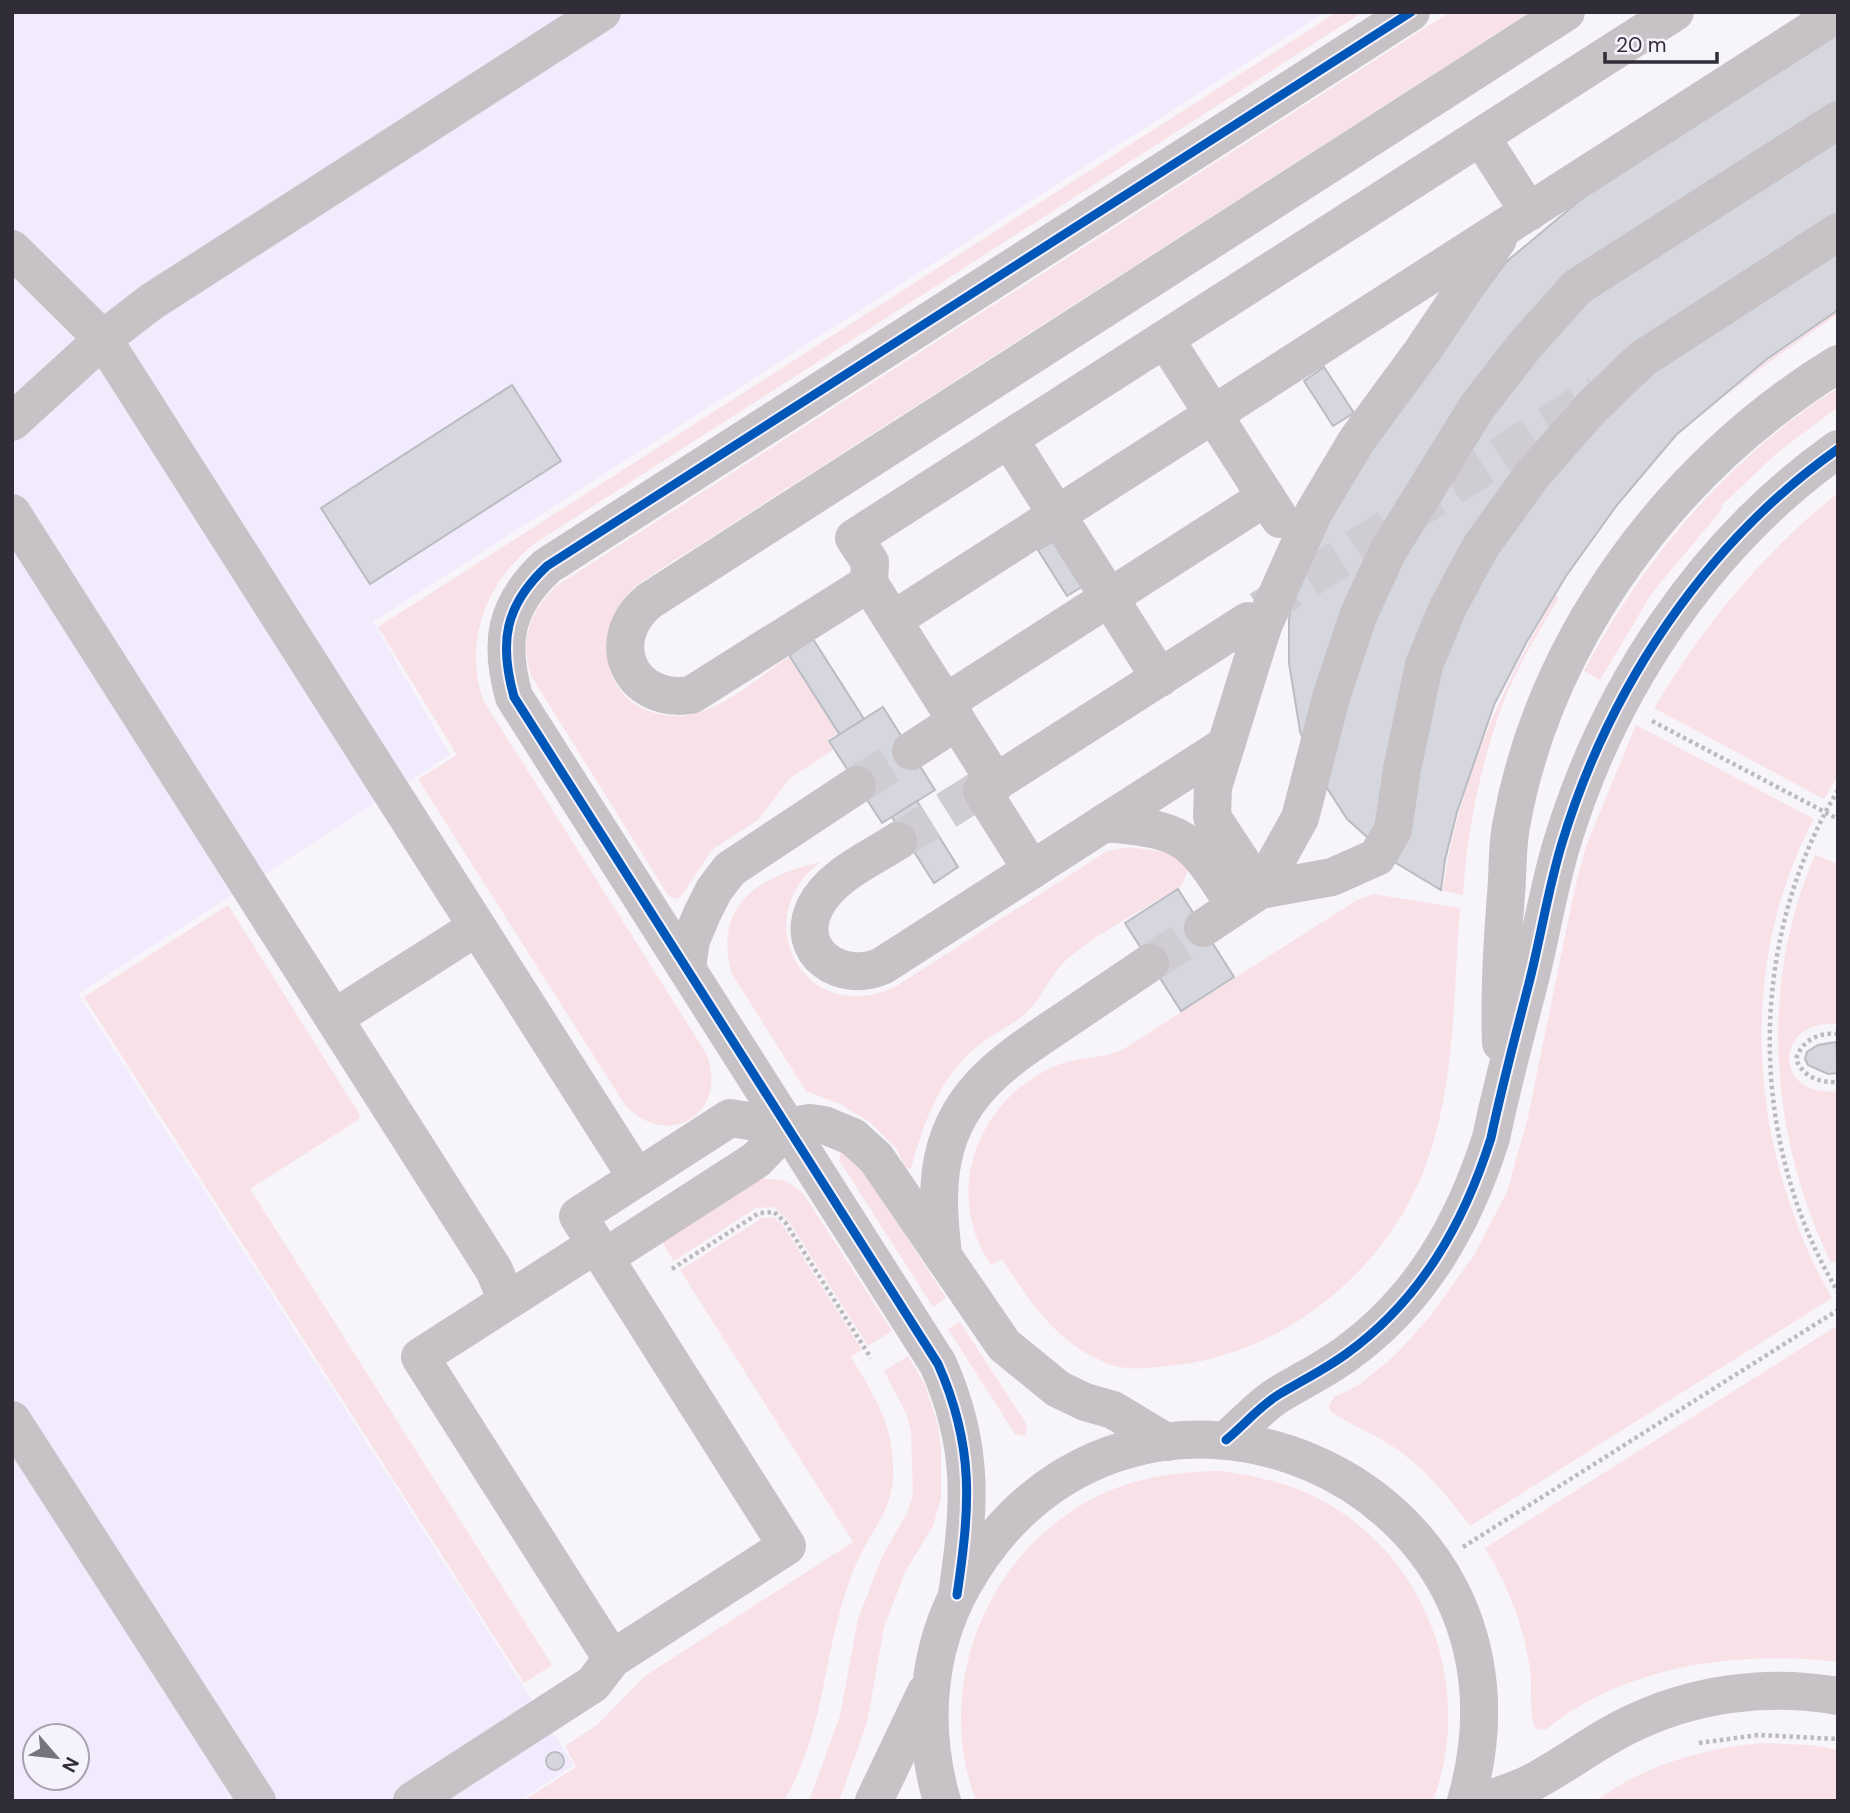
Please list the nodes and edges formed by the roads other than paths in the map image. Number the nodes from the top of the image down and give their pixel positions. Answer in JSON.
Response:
{"nodes":[{"id":1,"x":602,"y":12,"type":"edge"},
{"id":2,"x":1411,"y":12,"type":"edge"},
{"id":3,"x":1566,"y":12,"type":"edge"},
{"id":4,"x":1675,"y":12,"type":"edge"},
{"id":5,"x":1838,"y":13,"type":"edge"},
{"id":6,"x":1799,"y":23,"type":"edge"},
{"id":7,"x":1838,"y":120,"type":"edge"},
{"id":8,"x":1481,"y":137,"type":"junction"},
{"id":9,"x":1518,"y":219,"type":"junction"},
{"id":10,"x":1838,"y":232,"type":"edge"},
{"id":11,"x":12,"y":250,"type":"edge"},
{"id":12,"x":103,"y":339,"type":"junction"},
{"id":13,"x":1165,"y":339,"type":"junction"},
{"id":14,"x":1838,"y":364,"type":"edge"},
{"id":15,"x":1213,"y":414,"type":"junction"},
{"id":16,"x":12,"y":422,"type":"edge"},
{"id":17,"x":1009,"y":439,"type":"junction"},
{"id":18,"x":1838,"y":449,"type":"edge"},
{"id":19,"x":1266,"y":498,"type":"junction"},
{"id":20,"x":12,"y":513,"type":"edge"},
{"id":21,"x":1057,"y":515,"type":"junction"},
{"id":22,"x":1298,"y":547,"type":"junction"},
{"id":23,"x":869,"y":583,"type":"junction"},
{"id":24,"x":1109,"y":598,"type":"junction"},
{"id":25,"x":893,"y":620,"type":"junction"},
{"id":26,"x":1263,"y":626,"type":"junction"},
{"id":27,"x":1160,"y":678,"type":"junction"},
{"id":28,"x":951,"y":712,"type":"junction"},
{"id":29,"x":1226,"y":745,"type":"junction"},
{"id":30,"x":911,"y":751,"type":"tunnel mouth"},
{"id":31,"x":996,"y":783,"type":"junction"},
{"id":32,"x":858,"y":785,"type":"tunnel mouth"},
{"id":33,"x":1104,"y":824,"type":"junction"},
{"id":34,"x":898,"y":841,"type":"tunnel mouth"},
{"id":35,"x":1032,"y":870,"type":"junction"},
{"id":36,"x":1248,"y":898,"type":"junction"},
{"id":37,"x":477,"y":926,"type":"junction"},
{"id":38,"x":1203,"y":928,"type":"tunnel mouth"},
{"id":39,"x":1150,"y":963,"type":"tunnel mouth"},
{"id":40,"x":687,"y":968,"type":"junction"},
{"id":41,"x":334,"y":1018,"type":"junction"},
{"id":42,"x":1503,"y":1082,"type":"junction"},
{"id":43,"x":788,"y":1127,"type":"junction"},
{"id":44,"x":637,"y":1178,"type":"junction"},
{"id":45,"x":592,"y":1240,"type":"junction"},
{"id":46,"x":943,"y":1258,"type":"junction"},
{"id":47,"x":507,"y":1301,"type":"junction"},
{"id":48,"x":12,"y":1420,"type":"edge"},
{"id":49,"x":1226,"y":1440,"type":"junction"},
{"id":50,"x":1166,"y":1442,"type":"junction"},
{"id":51,"x":957,"y":1595,"type":"junction"},
{"id":52,"x":612,"y":1659,"type":"junction"},
{"id":53,"x":932,"y":1681,"type":"junction"},
{"id":54,"x":1838,"y":1696,"type":"edge"},
{"id":55,"x":257,"y":1801,"type":"edge"},
{"id":56,"x":412,"y":1801,"type":"edge"},
{"id":57,"x":874,"y":1801,"type":"edge"},
{"id":58,"x":942,"y":1801,"type":"edge"},
{"id":59,"x":1466,"y":1801,"type":"edge"},
{"id":60,"x":1484,"y":1801,"type":"edge"}],
"edges":[{"from":1,"to":12,"type":"street"},
{"from":2,"to":40,"type":"street"},
{"from":3,"to":23,"type":"street"},
{"from":4,"to":8,"type":"street"},
{"from":5,"to":6,"type":"street"},
{"from":6,"to":9,"type":"street"},
{"from":7,"to":36,"type":"street"},
{"from":8,"to":9,"type":"street"},
{"from":8,"to":13,"type":"street"},
{"from":9,"to":15,"type":"street"},
{"from":9,"to":22,"type":"street"},
{"from":10,"to":36,"type":"street"},
{"from":11,"to":12,"type":"street"},
{"from":12,"to":16,"type":"street"},
{"from":12,"to":37,"type":"street"},
{"from":13,"to":15,"type":"street"},
{"from":13,"to":17,"type":"street"},
{"from":14,"to":42,"type":"street"},
{"from":15,"to":19,"type":"street"},
{"from":15,"to":21,"type":"street"},
{"from":17,"to":21,"type":"street"},
{"from":17,"to":23,"type":"street"},
{"from":18,"to":42,"type":"street"},
{"from":19,"to":22,"type":"street"},
{"from":19,"to":24,"type":"street"},
{"from":20,"to":41,"type":"street"},
{"from":21,"to":24,"type":"street"},
{"from":21,"to":25,"type":"street"},
{"from":22,"to":26,"type":"street"},
{"from":23,"to":25,"type":"street"},
{"from":24,"to":27,"type":"street"},
{"from":24,"to":28,"type":"street"},
{"from":25,"to":28,"type":"street"},
{"from":26,"to":27,"type":"street"},
{"from":26,"to":29,"type":"street"},
{"from":27,"to":31,"type":"street"},
{"from":28,"to":30,"type":"street"},
{"from":28,"to":31,"type":"street"},
{"from":29,"to":33,"type":"street"},
{"from":29,"to":36,"type":"street"},
{"from":31,"to":35,"type":"street"},
{"from":32,"to":40,"type":"street"},
{"from":33,"to":35,"type":"street"},
{"from":33,"to":36,"type":"street"},
{"from":34,"to":35,"type":"street"},
{"from":36,"to":38,"type":"street"},
{"from":37,"to":41,"type":"street"},
{"from":37,"to":44,"type":"street"},
{"from":39,"to":46,"type":"street"},
{"from":40,"to":43,"type":"street"},
{"from":41,"to":47,"type":"street"},
{"from":42,"to":49,"type":"street"},
{"from":43,"to":44,"type":"street"},
{"from":43,"to":45,"type":"street"},
{"from":43,"to":46,"type":"street"},
{"from":43,"to":51,"type":"street"},
{"from":44,"to":45,"type":"street"},
{"from":45,"to":47,"type":"street"},
{"from":45,"to":52,"type":"street"},
{"from":46,"to":50,"type":"street"},
{"from":47,"to":52,"type":"street"},
{"from":48,"to":55,"type":"street"},
{"from":49,"to":50,"type":"street"},
{"from":49,"to":59,"type":"street"},
{"from":50,"to":51,"type":"street"},
{"from":51,"to":53,"type":"street"},
{"from":52,"to":56,"type":"street"},
{"from":53,"to":57,"type":"street"},
{"from":53,"to":58,"type":"street"},
{"from":54,"to":60,"type":"street"}]}
